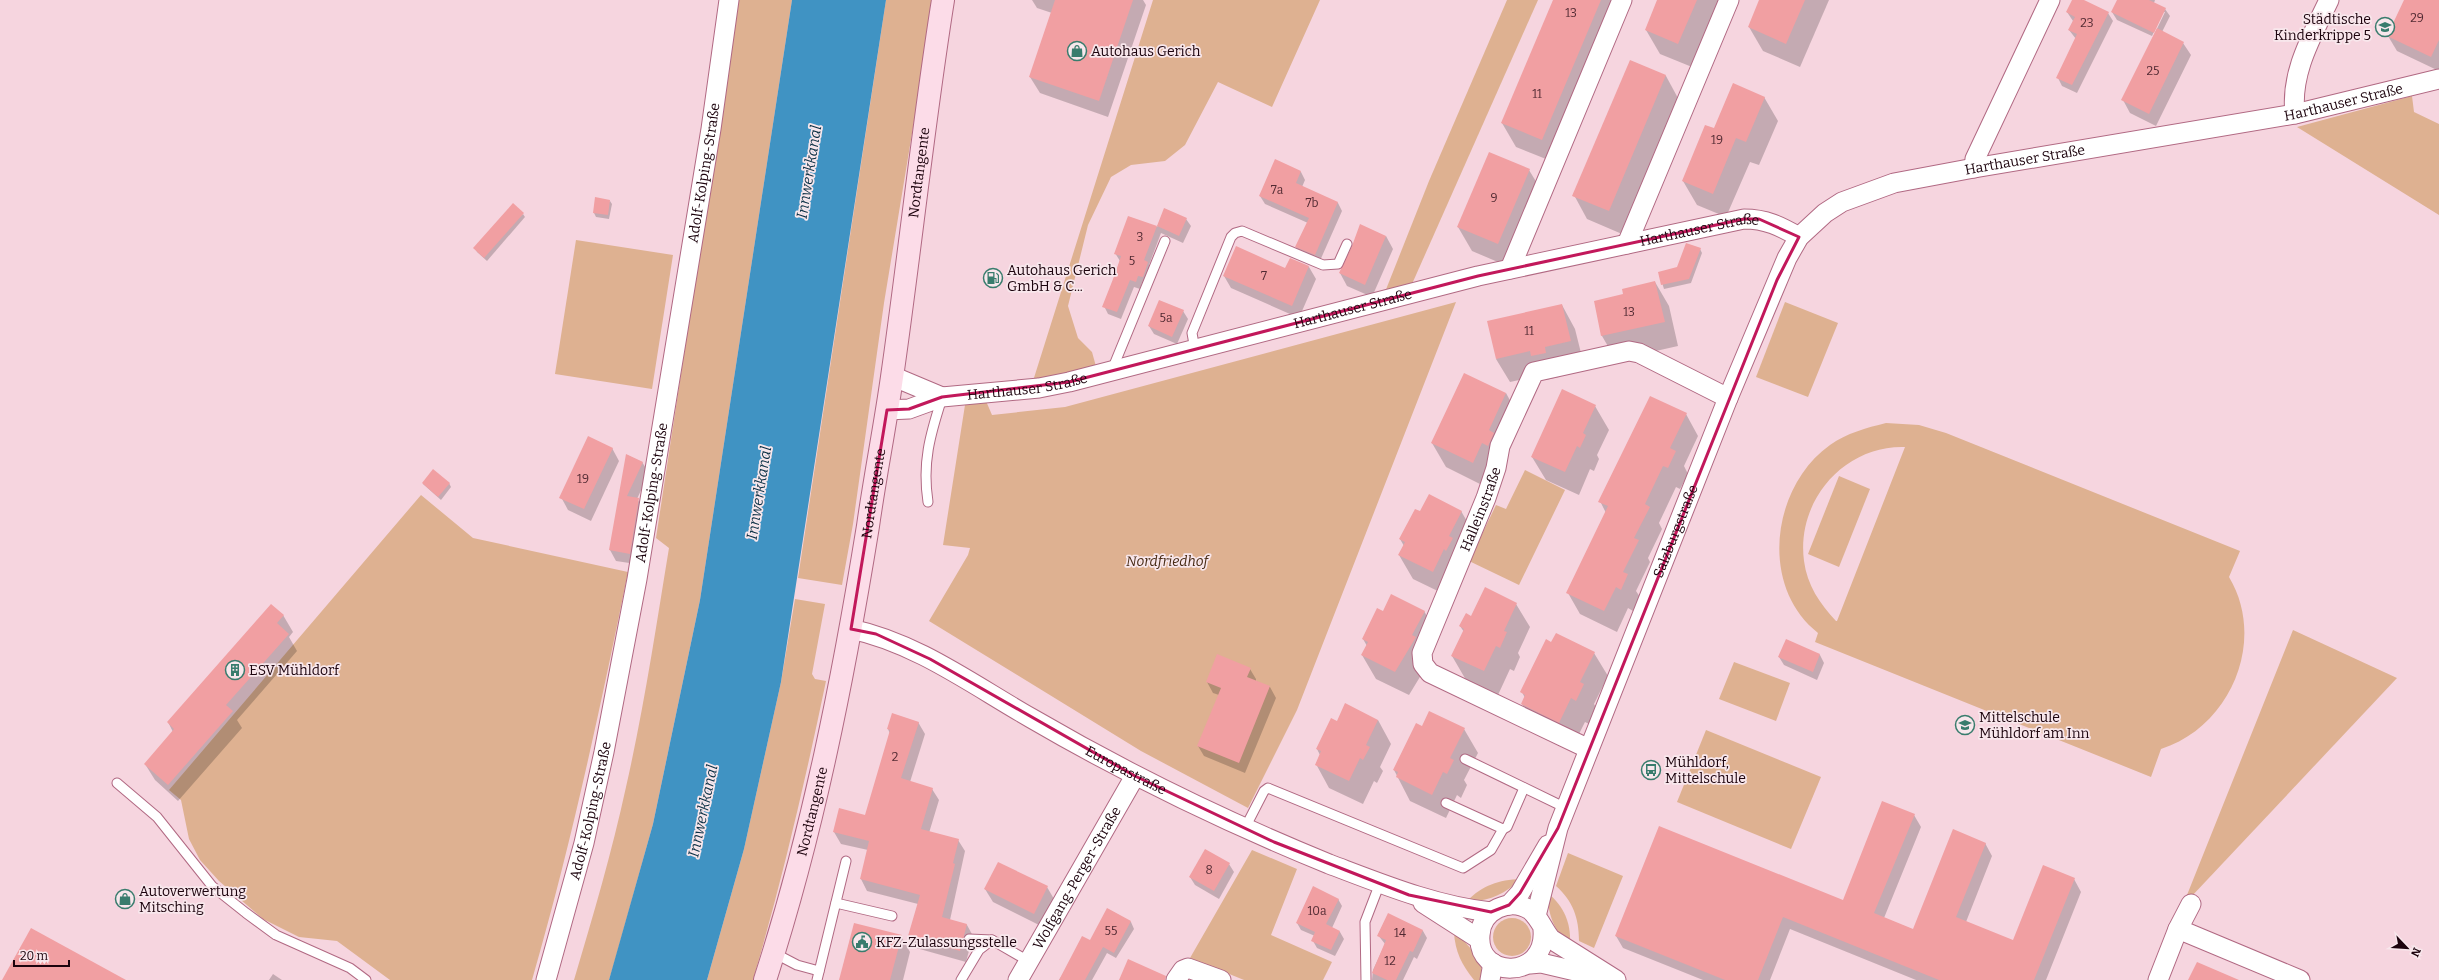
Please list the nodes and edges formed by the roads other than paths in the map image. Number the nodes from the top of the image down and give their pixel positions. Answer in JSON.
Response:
{"nodes":[{"id":1,"x":729,"y":0,"type":"edge"},
{"id":2,"x":943,"y":0,"type":"edge"},
{"id":3,"x":1622,"y":0,"type":"edge"},
{"id":4,"x":1730,"y":0,"type":"edge"},
{"id":5,"x":2050,"y":0,"type":"edge"},
{"id":6,"x":2329,"y":0,"type":"edge"},
{"id":7,"x":2439,"y":79,"type":"edge"},
{"id":8,"x":2295,"y":114,"type":"junction"},
{"id":9,"x":1974,"y":168,"type":"junction"},
{"id":10,"x":1799,"y":237,"type":"junction"},
{"id":11,"x":1165,"y":242,"type":"dead end"},
{"id":12,"x":1347,"y":244,"type":"dead end"},
{"id":13,"x":1627,"y":244,"type":"junction"},
{"id":14,"x":1510,"y":269,"type":"junction"},
{"id":15,"x":1194,"y":350,"type":"junction"},
{"id":16,"x":1111,"y":372,"type":"junction"},
{"id":17,"x":892,"y":376,"type":"junction"},
{"id":18,"x":942,"y":397,"type":"junction"},
{"id":19,"x":1728,"y":398,"type":"junction"},
{"id":20,"x":887,"y":410,"type":"junction"},
{"id":21,"x":928,"y":502,"type":"dead end"},
{"id":22,"x":851,"y":629,"type":"junction"},
{"id":23,"x":1589,"y":749,"type":"junction"},
{"id":24,"x":1465,"y":759,"type":"dead end"},
{"id":25,"x":1135,"y":776,"type":"junction"},
{"id":26,"x":117,"y":783,"type":"dead end"},
{"id":27,"x":1524,"y":788,"type":"junction"},
{"id":28,"x":1446,"y":803,"type":"dead end"},
{"id":29,"x":1566,"y":808,"type":"junction"},
{"id":30,"x":1245,"y":828,"type":"junction"},
{"id":31,"x":1558,"y":828,"type":"junction"},
{"id":32,"x":1503,"y":829,"type":"junction"},
{"id":33,"x":846,"y":862,"type":"dead end"},
{"id":34,"x":1380,"y":883,"type":"junction"},
{"id":35,"x":1410,"y":895,"type":"junction"},
{"id":36,"x":836,"y":903,"type":"junction"},
{"id":37,"x":2191,"y":904,"type":"dead end"},
{"id":38,"x":1509,"y":905,"type":"junction"},
{"id":39,"x":1492,"y":912,"type":"junction"},
{"id":40,"x":892,"y":916,"type":"dead end"},
{"id":41,"x":1540,"y":923,"type":"junction"},
{"id":42,"x":2178,"y":929,"type":"junction"},
{"id":43,"x":969,"y":938,"type":"dead end"},
{"id":44,"x":1479,"y":939,"type":"junction"},
{"id":45,"x":992,"y":940,"type":"junction"},
{"id":46,"x":774,"y":953,"type":"junction"},
{"id":47,"x":1030,"y":962,"type":"junction"},
{"id":48,"x":819,"y":971,"type":"junction"},
{"id":49,"x":1519,"y":971,"type":"edge"},
{"id":50,"x":1491,"y":972,"type":"edge"},
{"id":51,"x":366,"y":980,"type":"edge"},
{"id":52,"x":546,"y":980,"type":"edge"},
{"id":53,"x":765,"y":980,"type":"edge"},
{"id":54,"x":817,"y":980,"type":"edge"},
{"id":55,"x":960,"y":980,"type":"edge"},
{"id":56,"x":1018,"y":980,"type":"edge"},
{"id":57,"x":1176,"y":980,"type":"edge"},
{"id":58,"x":1221,"y":980,"type":"edge"},
{"id":59,"x":1366,"y":980,"type":"edge"},
{"id":60,"x":1616,"y":980,"type":"edge"},
{"id":61,"x":2158,"y":980,"type":"edge"},
{"id":62,"x":2300,"y":980,"type":"edge"}],
"edges":[{"from":1,"to":52,"type":"street","name":"Adolf-Kolping-Straße"},
{"from":2,"to":17,"type":"main road","name":"Nordtangente"},
{"from":3,"to":14,"type":"street"},
{"from":4,"to":13,"type":"street","name":"Harthauser Straße"},
{"from":5,"to":9,"type":"street"},
{"from":6,"to":8,"type":"street"},
{"from":7,"to":8,"type":"street","name":"Harthauser Straße"},
{"from":8,"to":9,"type":"street","name":"Harthauser Straße"},
{"from":9,"to":10,"type":"street","name":"Harthauser Straße"},
{"from":10,"to":13,"type":"street","name":"Harthauser Straße"},
{"from":10,"to":19,"type":"street","name":"Salzburgstraße"},
{"from":11,"to":16,"type":"lane"},
{"from":12,"to":15,"type":"lane"},
{"from":13,"to":14,"type":"street","name":"Harthauser Straße"},
{"from":14,"to":15,"type":"street","name":"Harthauser Straße"},
{"from":15,"to":16,"type":"street","name":"Harthauser Straße"},
{"from":16,"to":18,"type":"street","name":"Harthauser Straße"},
{"from":17,"to":18,"type":"street","name":"Harthauser Straße"},
{"from":17,"to":20,"type":"main road","name":"Nordtangente"},
{"from":18,"to":20,"type":"street","name":"Harthauser Straße"},
{"from":18,"to":21,"type":"lane"},
{"from":19,"to":23,"type":"street","name":"Salzburgstraße"},
{"from":19,"to":23,"type":"street","name":"Halleinstraße"},
{"from":20,"to":22,"type":"main road","name":"Nordtangente"},
{"from":22,"to":25,"type":"street","name":"Europastraße"},
{"from":22,"to":46,"type":"main road","name":"Nordtangente"},
{"from":23,"to":29,"type":"street","name":"Salzburgstraße"},
{"from":24,"to":27,"type":"lane"},
{"from":25,"to":30,"type":"street","name":"Europastraße"},
{"from":25,"to":47,"type":"street","name":"Wolfgang-Perger-Straße"},
{"from":26,"to":51,"type":"lane"},
{"from":27,"to":29,"type":"lane"},
{"from":27,"to":32,"type":"lane"},
{"from":28,"to":32,"type":"lane"},
{"from":29,"to":31,"type":"street","name":"Salzburgstraße"},
{"from":30,"to":32,"type":"lane"},
{"from":30,"to":34,"type":"street","name":"Europastraße"},
{"from":31,"to":38,"type":"street","name":"Salzburgstraße"},
{"from":31,"to":41,"type":"street","name":"Salzburgstraße"},
{"from":33,"to":36,"type":"lane"},
{"from":34,"to":35,"type":"street","name":"Europastraße"},
{"from":34,"to":59,"type":"lane"},
{"from":35,"to":39,"type":"street","name":"Europastraße"},
{"from":35,"to":44,"type":"street","name":"Europastraße"},
{"from":36,"to":40,"type":"lane"},
{"from":36,"to":48,"type":"lane"},
{"from":37,"to":42,"type":"street"},
{"from":38,"to":39,"type":"street"},
{"from":38,"to":41,"type":"street"},
{"from":39,"to":44,"type":"street"},
{"from":41,"to":49,"type":"street"},
{"from":41,"to":60,"type":"street"},
{"from":42,"to":61,"type":"street"},
{"from":42,"to":62,"type":"street"},
{"from":43,"to":45,"type":"lane"},
{"from":44,"to":50,"type":"street"},
{"from":45,"to":47,"type":"lane"},
{"from":45,"to":55,"type":"lane"},
{"from":46,"to":48,"type":"lane"},
{"from":46,"to":53,"type":"main road","name":"Nordtangente"},
{"from":47,"to":56,"type":"street","name":"Wolfgang-Perger-Straße"},
{"from":48,"to":54,"type":"lane"},
{"from":49,"to":50,"type":"street"},
{"from":49,"to":60,"type":"street"},
{"from":57,"to":58,"type":"street"}]}
